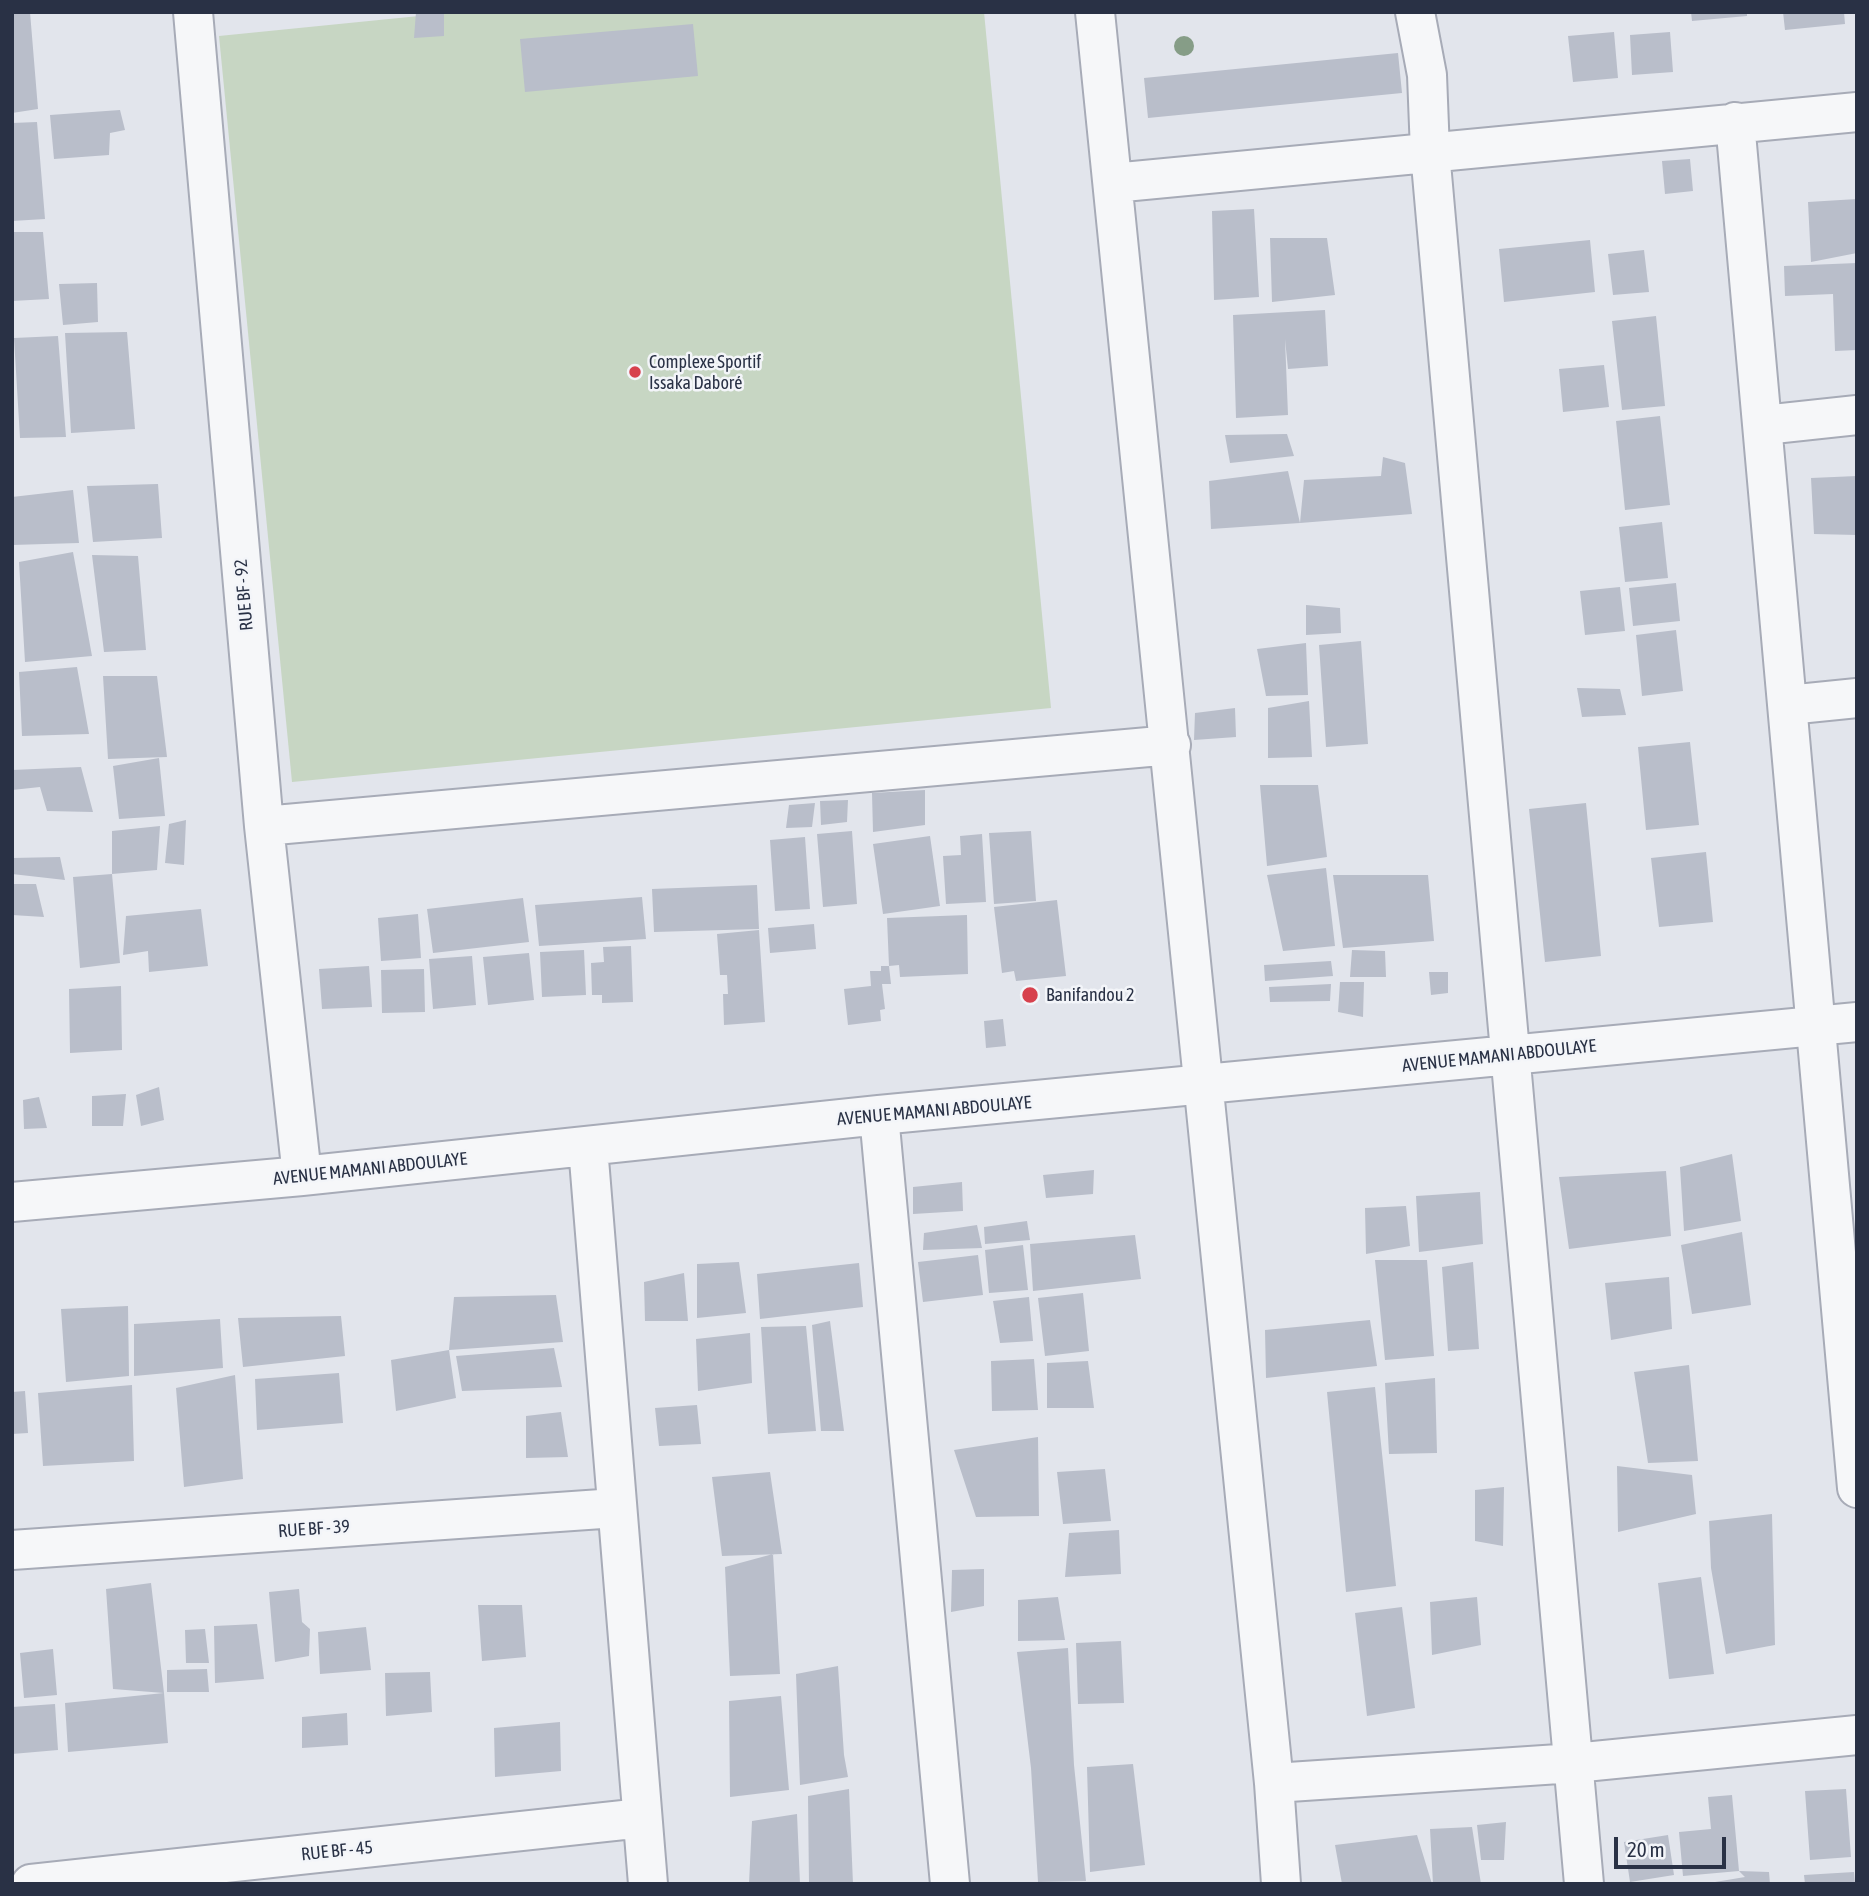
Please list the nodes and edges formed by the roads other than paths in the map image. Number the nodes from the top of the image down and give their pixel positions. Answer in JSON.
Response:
{"nodes":[{"id":1,"x":193,"y":12,"type":"edge"},
{"id":2,"x":1095,"y":12,"type":"edge"},
{"id":3,"x":1415,"y":12,"type":"edge"},
{"id":4,"x":1857,"y":111,"type":"edge"},
{"id":5,"x":1735,"y":122,"type":"junction"},
{"id":6,"x":1430,"y":152,"type":"junction"},
{"id":7,"x":1113,"y":183,"type":"junction"},
{"id":8,"x":1857,"y":415,"type":"edge"},
{"id":9,"x":1764,"y":425,"type":"junction"},
{"id":10,"x":1857,"y":698,"type":"edge"},
{"id":11,"x":1788,"y":705,"type":"junction"},
{"id":12,"x":1171,"y":745,"type":"junction"},
{"id":13,"x":264,"y":826,"type":"junction"},
{"id":14,"x":1857,"y":1022,"type":"edge"},
{"id":15,"x":1814,"y":1027,"type":"junction"},
{"id":16,"x":1511,"y":1054,"type":"junction"},
{"id":17,"x":1206,"y":1086,"type":"junction"},
{"id":18,"x":878,"y":1115,"type":"junction"},
{"id":19,"x":588,"y":1147,"type":"junction"},
{"id":20,"x":302,"y":1176,"type":"junction"},
{"id":21,"x":12,"y":1202,"type":"edge"},
{"id":22,"x":1857,"y":1488,"type":"edge"},
{"id":23,"x":616,"y":1508,"type":"junction"},
{"id":24,"x":12,"y":1550,"type":"edge"},
{"id":25,"x":1857,"y":1735,"type":"edge"},
{"id":26,"x":1574,"y":1763,"type":"junction"},
{"id":27,"x":1275,"y":1783,"type":"junction"},
{"id":28,"x":642,"y":1818,"type":"junction"},
{"id":29,"x":31,"y":1884,"type":"edge"},
{"id":30,"x":649,"y":1884,"type":"edge"},
{"id":31,"x":950,"y":1884,"type":"edge"},
{"id":32,"x":1281,"y":1884,"type":"edge"},
{"id":33,"x":1584,"y":1884,"type":"edge"}],
"edges":[{"from":1,"to":13,"type":"street","name":"RUE BF - 92"},
{"from":2,"to":7,"type":"street"},
{"from":3,"to":6,"type":"street"},
{"from":4,"to":5,"type":"street"},
{"from":5,"to":6,"type":"street"},
{"from":5,"to":9,"type":"street"},
{"from":6,"to":7,"type":"street"},
{"from":6,"to":16,"type":"street"},
{"from":7,"to":12,"type":"street"},
{"from":8,"to":9,"type":"street"},
{"from":9,"to":11,"type":"street"},
{"from":10,"to":11,"type":"street"},
{"from":11,"to":15,"type":"street"},
{"from":12,"to":13,"type":"street"},
{"from":12,"to":17,"type":"street"},
{"from":13,"to":20,"type":"street","name":"RUE BF - 92"},
{"from":14,"to":15,"type":"street","name":"AVENUE MAMANI ABDOULAYE"},
{"from":15,"to":16,"type":"street","name":"AVENUE MAMANI ABDOULAYE"},
{"from":15,"to":22,"type":"street"},
{"from":16,"to":17,"type":"street","name":"AVENUE MAMANI ABDOULAYE"},
{"from":16,"to":26,"type":"street"},
{"from":17,"to":18,"type":"street","name":"AVENUE MAMANI ABDOULAYE"},
{"from":17,"to":27,"type":"street"},
{"from":18,"to":19,"type":"street","name":"AVENUE MAMANI ABDOULAYE"},
{"from":18,"to":31,"type":"street"},
{"from":19,"to":20,"type":"street","name":"AVENUE MAMANI ABDOULAYE"},
{"from":19,"to":23,"type":"street"},
{"from":20,"to":21,"type":"street","name":"AVENUE MAMANI ABDOULAYE"},
{"from":23,"to":24,"type":"street","name":"RUE BF - 39"},
{"from":23,"to":28,"type":"street"},
{"from":25,"to":26,"type":"street"},
{"from":26,"to":27,"type":"street"},
{"from":26,"to":33,"type":"street"},
{"from":27,"to":32,"type":"street"},
{"from":28,"to":29,"type":"street","name":"RUE BF - 45"},
{"from":28,"to":30,"type":"street"}]}
